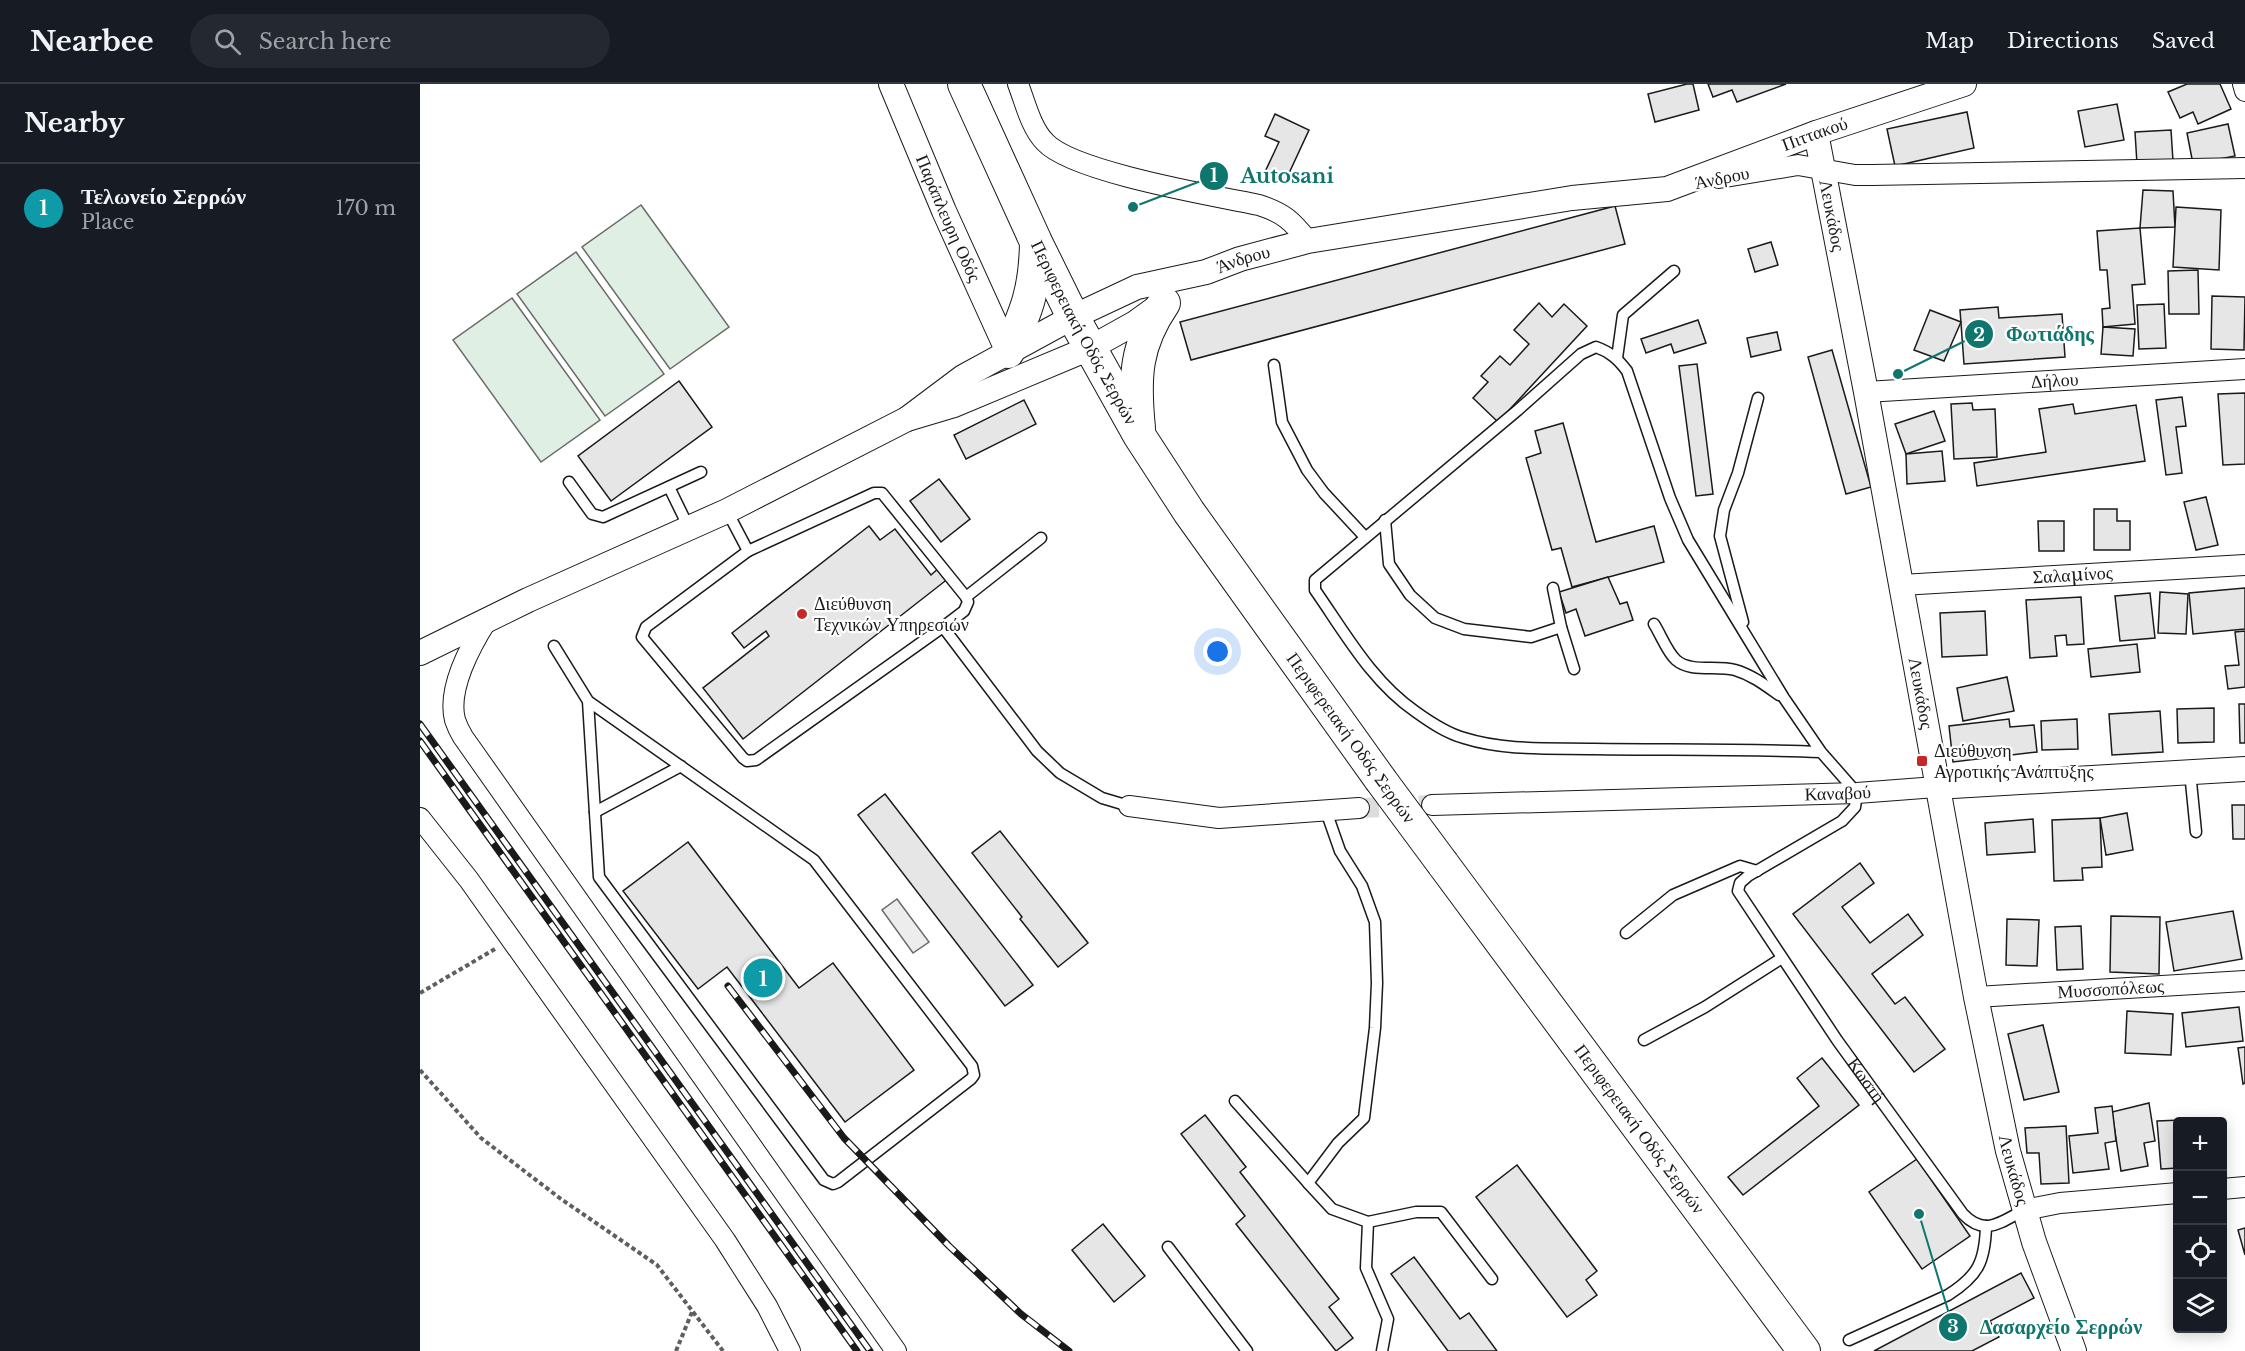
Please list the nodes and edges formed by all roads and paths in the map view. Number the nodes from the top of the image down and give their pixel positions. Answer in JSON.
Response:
{"nodes":[{"id":1,"x":891,"y":84,"type":"edge"},
{"id":2,"x":964,"y":84,"type":"edge"},
{"id":3,"x":1018,"y":84,"type":"edge"},
{"id":4,"x":1964,"y":84,"type":"edge"},
{"id":5,"x":2243,"y":84,"type":"edge"},
{"id":6,"x":2245,"y":91,"type":"edge"},
{"id":7,"x":1816,"y":134,"type":"junction"},
{"id":8,"x":1822,"y":168,"type":"junction"},
{"id":9,"x":2245,"y":168,"type":"edge"},
{"id":10,"x":1667,"y":189,"type":"junction"},
{"id":11,"x":1308,"y":241,"type":"junction"},
{"id":12,"x":1036,"y":242,"type":"junction"},
{"id":13,"x":1674,"y":271,"type":"dead end"},
{"id":14,"x":1206,"y":272,"type":"junction"},
{"id":15,"x":1164,"y":303,"type":"junction"},
{"id":16,"x":1073,"y":317,"type":"junction"},
{"id":17,"x":1090,"y":348,"type":"junction"},
{"id":18,"x":1008,"y":352,"type":"junction"},
{"id":19,"x":1617,"y":358,"type":"junction"},
{"id":20,"x":1274,"y":365,"type":"dead end"},
{"id":21,"x":2245,"y":369,"type":"edge"},
{"id":22,"x":1866,"y":392,"type":"junction"},
{"id":23,"x":1758,"y":398,"type":"dead end"},
{"id":24,"x":907,"y":419,"type":"junction"},
{"id":25,"x":1139,"y":435,"type":"junction"},
{"id":26,"x":701,"y":472,"type":"dead end"},
{"id":27,"x":569,"y":482,"type":"dead end"},
{"id":28,"x":669,"y":487,"type":"junction"},
{"id":29,"x":727,"y":511,"type":"junction"},
{"id":30,"x":1385,"y":520,"type":"junction"},
{"id":31,"x":689,"y":528,"type":"junction"},
{"id":32,"x":1365,"y":537,"type":"junction"},
{"id":33,"x":1041,"y":538,"type":"dead end"},
{"id":34,"x":748,"y":551,"type":"junction"},
{"id":35,"x":2245,"y":565,"type":"edge"},
{"id":36,"x":1901,"y":585,"type":"junction"},
{"id":37,"x":1553,"y":588,"type":"dead end"},
{"id":38,"x":966,"y":597,"type":"junction"},
{"id":39,"x":487,"y":620,"type":"junction"},
{"id":40,"x":1654,"y":624,"type":"dead end"},
{"id":41,"x":943,"y":627,"type":"junction"},
{"id":42,"x":1561,"y":627,"type":"junction"},
{"id":43,"x":1746,"y":634,"type":"junction"},
{"id":44,"x":554,"y":646,"type":"dead end"},
{"id":45,"x":420,"y":653,"type":"edge"},
{"id":46,"x":1574,"y":669,"type":"dead end"},
{"id":47,"x":1784,"y":698,"type":"junction"},
{"id":48,"x":588,"y":701,"type":"junction"},
{"id":49,"x":1821,"y":752,"type":"junction"},
{"id":50,"x":681,"y":766,"type":"junction"},
{"id":51,"x":2245,"y":769,"type":"edge"},
{"id":52,"x":2190,"y":772,"type":"junction"},
{"id":53,"x":1936,"y":787,"type":"junction"},
{"id":54,"x":1857,"y":793,"type":"junction"},
{"id":55,"x":1432,"y":805,"type":"tunnel mouth"},
{"id":56,"x":1129,"y":806,"type":"joint"},
{"id":57,"x":1359,"y":808,"type":"tunnel mouth"},
{"id":58,"x":1326,"y":811,"type":"junction"},
{"id":59,"x":595,"y":812,"type":"junction"},
{"id":60,"x":420,"y":818,"type":"edge"},
{"id":61,"x":2196,"y":832,"type":"dead end"},
{"id":62,"x":1757,"y":871,"type":"junction"},
{"id":63,"x":1626,"y":933,"type":"dead end"},
{"id":64,"x":512,"y":939,"type":"junction"},
{"id":65,"x":1782,"y":958,"type":"junction"},
{"id":66,"x":2245,"y":981,"type":"edge"},
{"id":67,"x":420,"y":993,"type":"edge"},
{"id":68,"x":1976,"y":997,"type":"junction"},
{"id":69,"x":1644,"y":1040,"type":"dead end"},
{"id":70,"x":420,"y":1070,"type":"edge"},
{"id":71,"x":1236,"y":1101,"type":"dead end"},
{"id":72,"x":1308,"y":1183,"type":"junction"},
{"id":73,"x":2245,"y":1187,"type":"edge"},
{"id":74,"x":2227,"y":1189,"type":"edge"},
{"id":75,"x":2173,"y":1193,"type":"edge"},
{"id":76,"x":2024,"y":1210,"type":"junction"},
{"id":77,"x":1368,"y":1222,"type":"junction"},
{"id":78,"x":1986,"y":1226,"type":"junction"},
{"id":79,"x":1168,"y":1246,"type":"dead end"},
{"id":80,"x":1492,"y":1279,"type":"dead end"},
{"id":81,"x":692,"y":1312,"type":"junction"},
{"id":82,"x":1849,"y":1340,"type":"dead end"},
{"id":83,"x":676,"y":1351,"type":"edge"},
{"id":84,"x":723,"y":1351,"type":"edge"},
{"id":85,"x":790,"y":1351,"type":"edge"},
{"id":86,"x":896,"y":1351,"type":"edge"},
{"id":87,"x":1247,"y":1351,"type":"edge"},
{"id":88,"x":1382,"y":1351,"type":"edge"},
{"id":89,"x":1803,"y":1351,"type":"edge"},
{"id":90,"x":2074,"y":1351,"type":"edge"}],
"edges":[{"from":1,"to":18,"type":"street","name":"Παράπλευρη Οδός"},
{"from":2,"to":12,"type":"main road","name":"Περιφερειακή Οδός Σερρών"},
{"from":3,"to":11,"type":"street"},
{"from":4,"to":7,"type":"street","name":"Πιττακού"},
{"from":5,"to":6,"type":"street"},
{"from":7,"to":8,"type":"street","name":"Λευκάδος"},
{"from":7,"to":10,"type":"street","name":"Πιττακού"},
{"from":8,"to":9,"type":"street","name":"Άνδρου"},
{"from":8,"to":10,"type":"street","name":"Άνδρου"},
{"from":8,"to":22,"type":"street","name":"Λευκάδος"},
{"from":10,"to":11,"type":"street","name":"Άνδρου"},
{"from":11,"to":14,"type":"street","name":"Άνδρου"},
{"from":12,"to":16,"type":"main road","name":"Περιφερειακή Οδός Σερρών"},
{"from":12,"to":18,"type":"main road"},
{"from":13,"to":19,"type":"lane"},
{"from":14,"to":15,"type":"street"},
{"from":14,"to":16,"type":"street"},
{"from":15,"to":17,"type":"street"},
{"from":15,"to":25,"type":"main road"},
{"from":16,"to":17,"type":"main road","name":"Περιφερειακή Οδός Σερρών"},
{"from":16,"to":18,"type":"street"},
{"from":17,"to":24,"type":"street"},
{"from":17,"to":25,"type":"main road","name":"Περιφερειακή Οδός Σερρών"},
{"from":18,"to":24,"type":"street"},
{"from":19,"to":30,"type":"lane"},
{"from":19,"to":43,"type":"lane"},
{"from":20,"to":32,"type":"lane"},
{"from":21,"to":22,"type":"street","name":"Δήλου"},
{"from":22,"to":36,"type":"street","name":"Λευκάδος"},
{"from":23,"to":43,"type":"lane"},
{"from":24,"to":29,"type":"street"},
{"from":25,"to":89,"type":"main road","name":"Περιφερειακή Οδός Σερρών","bridge":true},
{"from":26,"to":28,"type":"lane"},
{"from":27,"to":28,"type":"lane"},
{"from":28,"to":31,"type":"lane"},
{"from":29,"to":31,"type":"street"},
{"from":29,"to":34,"type":"lane"},
{"from":30,"to":32,"type":"lane"},
{"from":30,"to":42,"type":"lane"},
{"from":31,"to":39,"type":"street"},
{"from":32,"to":49,"type":"lane"},
{"from":33,"to":38,"type":"lane"},
{"from":34,"to":38,"type":"lane"},
{"from":34,"to":41,"type":"lane"},
{"from":35,"to":36,"type":"street","name":"Σαλαμίνος"},
{"from":36,"to":53,"type":"street","name":"Λευκάδος"},
{"from":37,"to":42,"type":"lane"},
{"from":38,"to":41,"type":"lane"},
{"from":39,"to":45,"type":"street"},
{"from":39,"to":86,"type":"street"},
{"from":40,"to":47,"type":"lane"},
{"from":41,"to":56,"type":"lane"},
{"from":42,"to":46,"type":"lane"},
{"from":43,"to":47,"type":"lane"},
{"from":44,"to":48,"type":"lane"},
{"from":47,"to":49,"type":"lane"},
{"from":48,"to":50,"type":"lane"},
{"from":48,"to":59,"type":"lane"},
{"from":49,"to":54,"type":"lane"},
{"from":50,"to":59,"type":"lane"},
{"from":50,"to":59,"type":"lane"},
{"from":51,"to":52,"type":"street","name":"Καναβού"},
{"from":52,"to":53,"type":"street","name":"Καναβού"},
{"from":52,"to":61,"type":"lane"},
{"from":53,"to":54,"type":"street","name":"Καναβού"},
{"from":53,"to":68,"type":"street","name":"Λευκάδος"},
{"from":54,"to":55,"type":"street","name":"Καναβού"},
{"from":54,"to":62,"type":"lane","name":"Κωστή"},
{"from":56,"to":58,"type":"street"},
{"from":57,"to":58,"type":"street"},
{"from":58,"to":72,"type":"lane"},
{"from":60,"to":64,"type":"street"},
{"from":62,"to":63,"type":"lane"},
{"from":62,"to":65,"type":"lane","name":"Κωστή"},
{"from":64,"to":67,"type":"path"},
{"from":64,"to":85,"type":"street"},
{"from":65,"to":69,"type":"lane"},
{"from":65,"to":78,"type":"lane","name":"Κωστή"},
{"from":66,"to":68,"type":"street","name":"Μυσσοπόλεως"},
{"from":68,"to":76,"type":"street","name":"Λευκάδος"},
{"from":70,"to":81,"type":"path"},
{"from":71,"to":72,"type":"lane"},
{"from":72,"to":77,"type":"lane"},
{"from":73,"to":74,"type":"street"},
{"from":75,"to":76,"type":"street"},
{"from":76,"to":78,"type":"lane"},
{"from":76,"to":90,"type":"street","name":"Λευκάδος"},
{"from":77,"to":80,"type":"lane"},
{"from":77,"to":88,"type":"lane"},
{"from":78,"to":82,"type":"lane"},
{"from":79,"to":87,"type":"lane"},
{"from":81,"to":83,"type":"path"},
{"from":81,"to":84,"type":"path"}]}
